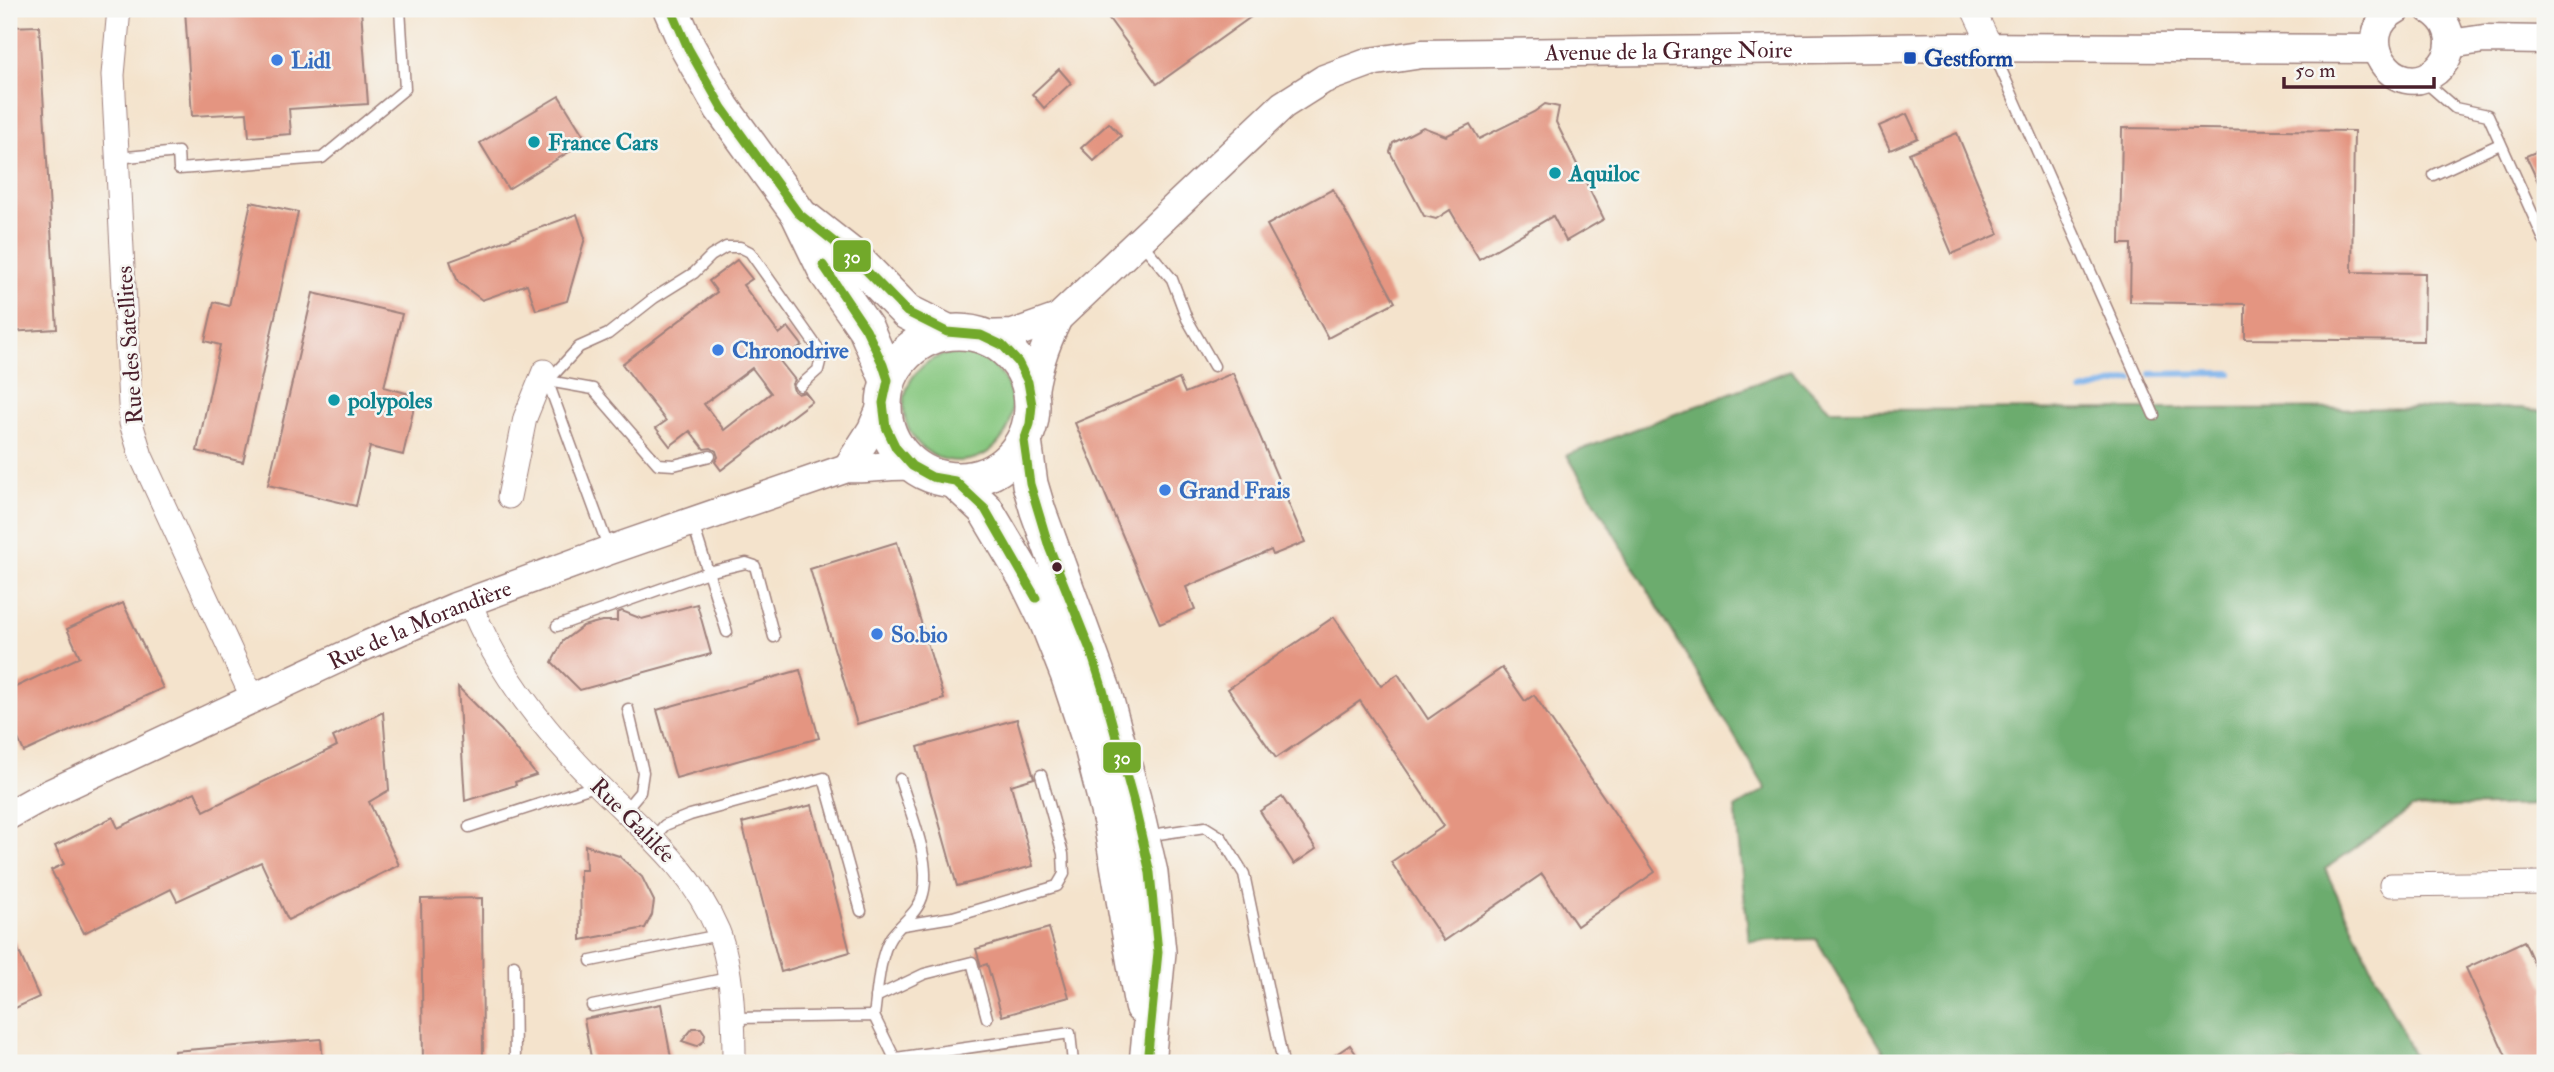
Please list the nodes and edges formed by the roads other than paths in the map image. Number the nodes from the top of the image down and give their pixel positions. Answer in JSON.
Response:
{"nodes":[{"id":1,"x":118,"y":9,"type":"edge"},
{"id":2,"x":400,"y":9,"type":"edge"},
{"id":3,"x":670,"y":9,"type":"edge"},
{"id":4,"x":1973,"y":9,"type":"edge"},
{"id":5,"x":2397,"y":9,"type":"edge"},
{"id":6,"x":2429,"y":9,"type":"edge"},
{"id":7,"x":2545,"y":40,"type":"edge"},
{"id":8,"x":2450,"y":44,"type":"junction"},
{"id":9,"x":1991,"y":47,"type":"junction"},
{"id":10,"x":2376,"y":49,"type":"junction"},
{"id":11,"x":2421,"y":79,"type":"junction"},
{"id":12,"x":2500,"y":144,"type":"junction"},
{"id":13,"x":117,"y":158,"type":"junction"},
{"id":14,"x":2433,"y":175,"type":"dead end"},
{"id":15,"x":798,"y":213,"type":"junction"},
{"id":16,"x":1140,"y":242,"type":"junction"},
{"id":17,"x":2545,"y":242,"type":"edge"},
{"id":18,"x":1058,"y":318,"type":"junction"},
{"id":19,"x":964,"y":333,"type":"junction"},
{"id":20,"x":1214,"y":366,"type":"dead end"},
{"id":21,"x":546,"y":376,"type":"junction"},
{"id":22,"x":800,"y":386,"type":"dead end"},
{"id":23,"x":885,"y":392,"type":"junction"},
{"id":24,"x":1032,"y":405,"type":"junction"},
{"id":25,"x":2154,"y":415,"type":"dead end"},
{"id":26,"x":1024,"y":441,"type":"junction"},
{"id":27,"x":710,"y":456,"type":"dead end"},
{"id":28,"x":912,"y":466,"type":"junction"},
{"id":29,"x":847,"y":468,"type":"junction"},
{"id":30,"x":955,"y":481,"type":"junction"},
{"id":31,"x":509,"y":497,"type":"dead end"},
{"id":32,"x":692,"y":521,"type":"junction"},
{"id":33,"x":610,"y":550,"type":"junction"},
{"id":34,"x":708,"y":572,"type":"junction"},
{"id":35,"x":470,"y":602,"type":"junction"},
{"id":36,"x":556,"y":626,"type":"dead end"},
{"id":37,"x":727,"y":632,"type":"dead end"},
{"id":38,"x":774,"y":637,"type":"dead end"},
{"id":39,"x":256,"y":697,"type":"junction"},
{"id":40,"x":628,"y":709,"type":"dead end"},
{"id":41,"x":1041,"y":775,"type":"dead end"},
{"id":42,"x":900,"y":779,"type":"dead end"},
{"id":43,"x":598,"y":785,"type":"junction"},
{"id":44,"x":624,"y":811,"type":"junction"},
{"id":45,"x":9,"y":815,"type":"edge"},
{"id":46,"x":469,"y":827,"type":"dead end"},
{"id":47,"x":1142,"y":836,"type":"junction"},
{"id":48,"x":652,"y":839,"type":"junction"},
{"id":49,"x":2545,"y":883,"type":"edge"},
{"id":50,"x":2391,"y":885,"type":"dead end"},
{"id":51,"x":861,"y":911,"type":"dead end"},
{"id":52,"x":903,"y":925,"type":"junction"},
{"id":53,"x":719,"y":935,"type":"junction"},
{"id":54,"x":591,"y":961,"type":"dead end"},
{"id":55,"x":514,"y":965,"type":"dead end"},
{"id":56,"x":728,"y":978,"type":"junction"},
{"id":57,"x":876,"y":997,"type":"junction"},
{"id":58,"x":592,"y":1006,"type":"dead end"},
{"id":59,"x":874,"y":1016,"type":"junction"},
{"id":60,"x":733,"y":1018,"type":"junction"},
{"id":61,"x":987,"y":1018,"type":"dead end"},
{"id":62,"x":1148,"y":1051,"type":"edge"},
{"id":63,"x":897,"y":1060,"type":"edge"},
{"id":64,"x":515,"y":1063,"type":"edge"},
{"id":65,"x":734,"y":1063,"type":"edge"},
{"id":66,"x":1073,"y":1063,"type":"edge"},
{"id":67,"x":1283,"y":1063,"type":"edge"}],
"edges":[{"from":1,"to":13,"type":"street","name":"Rue des Satellites"},
{"from":2,"to":13,"type":"lane"},
{"from":3,"to":15,"type":"main road"},
{"from":4,"to":9,"type":"street"},
{"from":5,"to":10,"type":"street"},
{"from":6,"to":8,"type":"street"},
{"from":7,"to":8,"type":"street"},
{"from":8,"to":11,"type":"street"},
{"from":9,"to":10,"type":"street","name":"Avenue de la Grange Noire"},
{"from":9,"to":16,"type":"street","name":"Avenue de la Grange Noire"},
{"from":9,"to":25,"type":"lane"},
{"from":10,"to":11,"type":"street"},
{"from":11,"to":12,"type":"lane"},
{"from":12,"to":14,"type":"lane"},
{"from":12,"to":17,"type":"lane"},
{"from":13,"to":39,"type":"street","name":"Rue des Satellites"},
{"from":15,"to":19,"type":"main road"},
{"from":15,"to":23,"type":"main road"},
{"from":16,"to":18,"type":"street","name":"Avenue de la Grange Noire"},
{"from":16,"to":20,"type":"lane"},
{"from":18,"to":19,"type":"street","name":"Avenue de la Grange Noire"},
{"from":18,"to":24,"type":"street","name":"Avenue de la Grange Noire"},
{"from":19,"to":23,"type":"main road"},
{"from":19,"to":24,"type":"main road"},
{"from":21,"to":22,"type":"lane"},
{"from":21,"to":27,"type":"lane"},
{"from":21,"to":31,"type":"street"},
{"from":21,"to":33,"type":"lane"},
{"from":23,"to":28,"type":"main road"},
{"from":23,"to":29,"type":"street"},
{"from":24,"to":26,"type":"main road"},
{"from":26,"to":30,"type":"main road"},
{"from":26,"to":47,"type":"main road"},
{"from":28,"to":29,"type":"street","name":"Rue de la Morandière"},
{"from":28,"to":30,"type":"main road"},
{"from":29,"to":32,"type":"street","name":"Rue de la Morandière"},
{"from":30,"to":62,"type":"main road"},
{"from":32,"to":33,"type":"street","name":"Rue de la Morandière"},
{"from":32,"to":34,"type":"lane"},
{"from":33,"to":35,"type":"street","name":"Rue de la Morandière"},
{"from":34,"to":36,"type":"lane"},
{"from":34,"to":37,"type":"lane"},
{"from":34,"to":38,"type":"lane"},
{"from":35,"to":39,"type":"street","name":"Rue de la Morandière"},
{"from":35,"to":43,"type":"street","name":"Rue Galilée"},
{"from":39,"to":45,"type":"street","name":"Rue de la Morandière"},
{"from":40,"to":44,"type":"lane"},
{"from":41,"to":52,"type":"lane"},
{"from":42,"to":52,"type":"lane"},
{"from":43,"to":44,"type":"street","name":"Rue Galilée"},
{"from":43,"to":46,"type":"lane"},
{"from":44,"to":48,"type":"street","name":"Rue Galilée"},
{"from":47,"to":62,"type":"main road"},
{"from":47,"to":67,"type":"lane"},
{"from":48,"to":51,"type":"lane"},
{"from":48,"to":53,"type":"street","name":"Rue Galilée"},
{"from":49,"to":50,"type":"street"},
{"from":52,"to":57,"type":"lane"},
{"from":53,"to":54,"type":"lane"},
{"from":53,"to":56,"type":"street","name":"Rue Galilée"},
{"from":55,"to":64,"type":"lane"},
{"from":56,"to":58,"type":"lane"},
{"from":56,"to":60,"type":"street","name":"Rue Galilée"},
{"from":57,"to":59,"type":"lane"},
{"from":57,"to":61,"type":"lane"},
{"from":59,"to":60,"type":"lane"},
{"from":59,"to":63,"type":"lane"},
{"from":60,"to":65,"type":"street","name":"Rue Galilée"},
{"from":63,"to":66,"type":"lane"}]}
